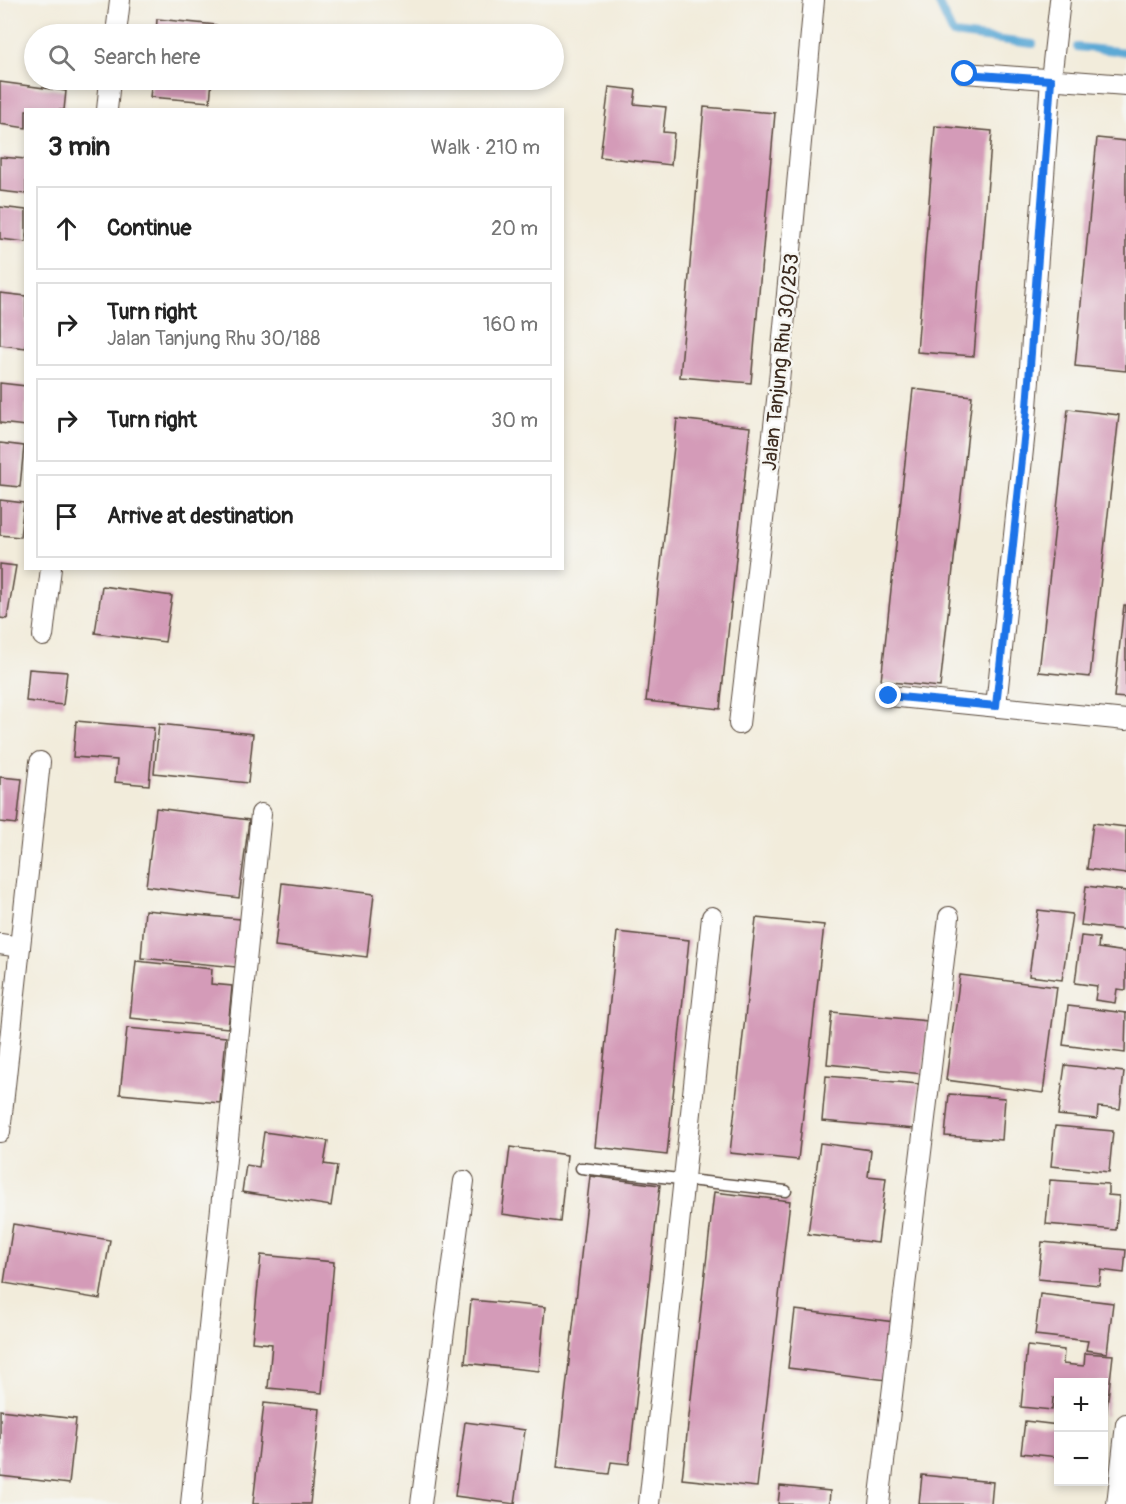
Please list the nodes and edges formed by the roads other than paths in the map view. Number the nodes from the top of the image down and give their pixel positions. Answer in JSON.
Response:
{"nodes":[{"id":1,"x":120,"y":0,"type":"edge"},
{"id":2,"x":814,"y":0,"type":"edge"},
{"id":3,"x":1060,"y":0,"type":"edge"},
{"id":4,"x":117,"y":24,"type":"edge"},
{"id":5,"x":1053,"y":70,"type":"junction"},
{"id":6,"x":965,"y":74,"type":"dead end"},
{"id":7,"x":1126,"y":85,"type":"edge"},
{"id":8,"x":109,"y":90,"type":"edge"},
{"id":9,"x":107,"y":108,"type":"edge"},
{"id":10,"x":51,"y":570,"type":"edge"},
{"id":11,"x":43,"y":636,"type":"dead end"},
{"id":12,"x":889,"y":696,"type":"dead end"},
{"id":13,"x":996,"y":706,"type":"junction"},
{"id":14,"x":1126,"y":720,"type":"edge"},
{"id":15,"x":739,"y":723,"type":"dead end"},
{"id":16,"x":40,"y":762,"type":"dead end"},
{"id":17,"x":261,"y":814,"type":"dead end"},
{"id":18,"x":949,"y":916,"type":"dead end"},
{"id":19,"x":712,"y":917,"type":"dead end"},
{"id":20,"x":0,"y":944,"type":"edge"},
{"id":21,"x":20,"y":947,"type":"junction"},
{"id":22,"x":0,"y":1132,"type":"edge"},
{"id":23,"x":581,"y":1168,"type":"dead end"},
{"id":24,"x":684,"y":1180,"type":"junction"},
{"id":25,"x":464,"y":1181,"type":"dead end"},
{"id":26,"x":786,"y":1191,"type":"dead end"},
{"id":27,"x":1126,"y":1424,"type":"edge"},
{"id":28,"x":191,"y":1504,"type":"edge"},
{"id":29,"x":421,"y":1504,"type":"edge"},
{"id":30,"x":648,"y":1504,"type":"edge"},
{"id":31,"x":879,"y":1504,"type":"edge"},
{"id":32,"x":1117,"y":1504,"type":"edge"}],
"edges":[{"from":1,"to":4,"type":"street"},
{"from":2,"to":15,"type":"street","name":"Jalan Tanjung Rhu 30/253"},
{"from":3,"to":5,"type":"street"},
{"from":5,"to":6,"type":"street"},
{"from":5,"to":7,"type":"street"},
{"from":5,"to":13,"type":"street"},
{"from":8,"to":9,"type":"street"},
{"from":10,"to":11,"type":"street"},
{"from":12,"to":13,"type":"street"},
{"from":13,"to":14,"type":"street"},
{"from":16,"to":21,"type":"street"},
{"from":17,"to":28,"type":"street"},
{"from":18,"to":31,"type":"street"},
{"from":19,"to":24,"type":"street"},
{"from":20,"to":21,"type":"street"},
{"from":21,"to":22,"type":"street"},
{"from":23,"to":24,"type":"lane"},
{"from":24,"to":26,"type":"lane"},
{"from":24,"to":30,"type":"street"},
{"from":25,"to":29,"type":"street"},
{"from":27,"to":32,"type":"street"}]}
